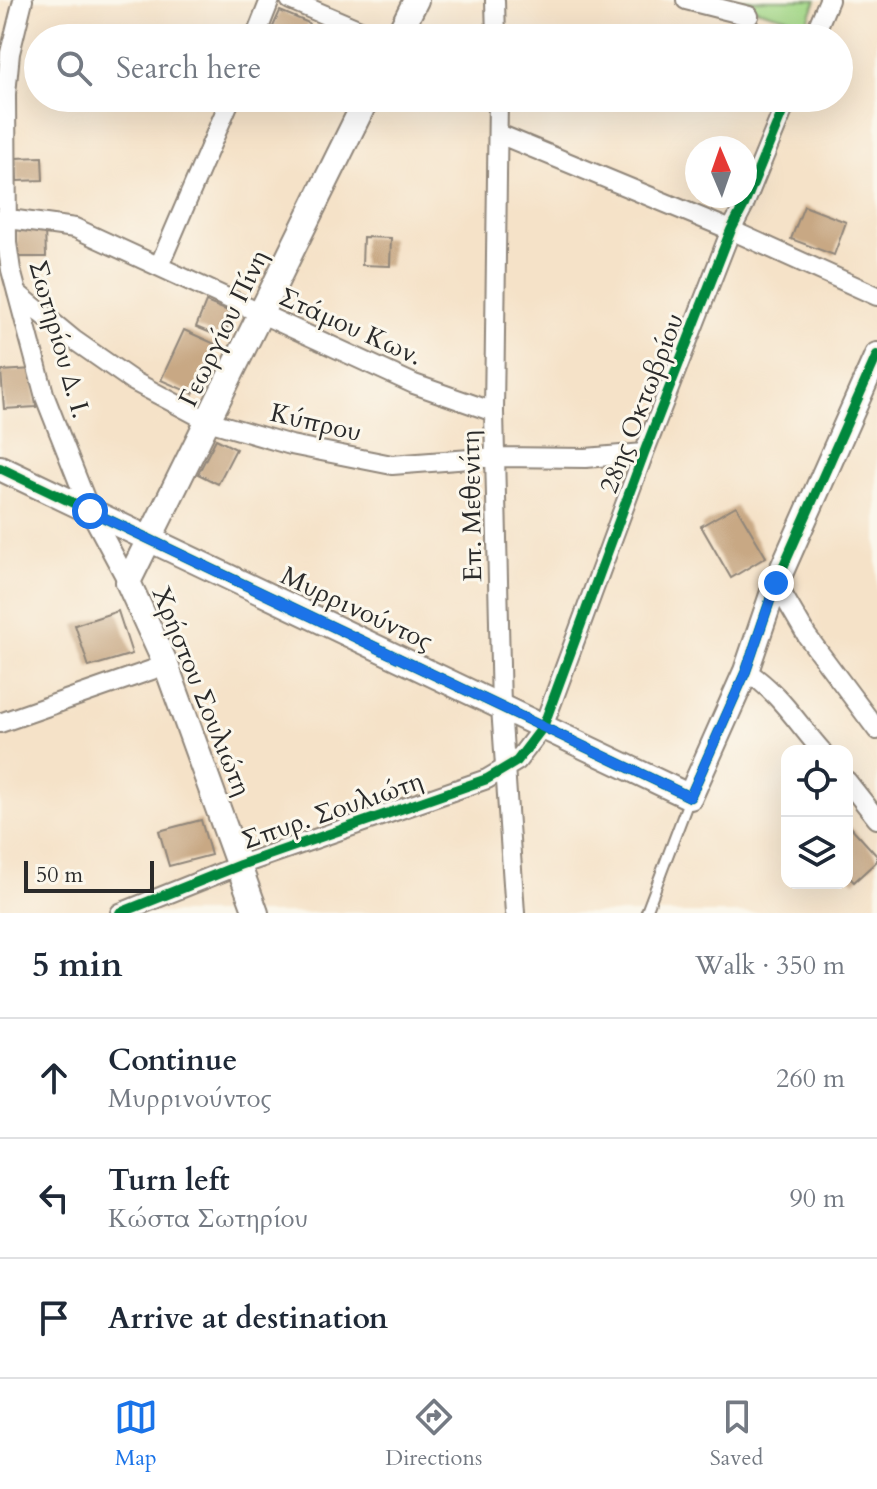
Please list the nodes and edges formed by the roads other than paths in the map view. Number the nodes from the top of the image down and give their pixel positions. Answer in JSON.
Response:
{"nodes":[{"id":1,"x":23,"y":0,"type":"edge"},
{"id":2,"x":270,"y":0,"type":"edge"},
{"id":3,"x":290,"y":0,"type":"edge"},
{"id":4,"x":416,"y":0,"type":"edge"},
{"id":5,"x":495,"y":0,"type":"edge"},
{"id":6,"x":686,"y":0,"type":"edge"},
{"id":7,"x":829,"y":0,"type":"edge"},
{"id":8,"x":749,"y":16,"type":"dead end"},
{"id":9,"x":261,"y":24,"type":"edge"},
{"id":10,"x":346,"y":24,"type":"edge"},
{"id":11,"x":404,"y":24,"type":"edge"},
{"id":12,"x":496,"y":24,"type":"edge"},
{"id":13,"x":819,"y":24,"type":"edge"},
{"id":14,"x":225,"y":112,"type":"edge"},
{"id":15,"x":360,"y":112,"type":"edge"},
{"id":16,"x":498,"y":112,"type":"edge"},
{"id":17,"x":782,"y":112,"type":"edge"},
{"id":18,"x":499,"y":134,"type":"junction"},
{"id":19,"x":9,"y":219,"type":"junction"},
{"id":20,"x":731,"y":230,"type":"junction"},
{"id":21,"x":3,"y":242,"type":"edge"},
{"id":22,"x":159,"y":266,"type":"junction"},
{"id":23,"x":17,"y":293,"type":"junction"},
{"id":24,"x":877,"y":296,"type":"edge"},
{"id":25,"x":262,"y":315,"type":"junction"},
{"id":26,"x":875,"y":364,"type":"edge"},
{"id":27,"x":494,"y":412,"type":"junction"},
{"id":28,"x":208,"y":421,"type":"junction"},
{"id":29,"x":644,"y":453,"type":"junction"},
{"id":30,"x":496,"y":457,"type":"junction"},
{"id":31,"x":0,"y":468,"type":"edge"},
{"id":32,"x":90,"y":511,"type":"junction"},
{"id":33,"x":150,"y":540,"type":"junction"},
{"id":34,"x":128,"y":582,"type":"junction"},
{"id":35,"x":776,"y":583,"type":"junction"},
{"id":36,"x":166,"y":665,"type":"junction"},
{"id":37,"x":746,"y":671,"type":"junction"},
{"id":38,"x":501,"y":707,"type":"junction"},
{"id":39,"x":0,"y":723,"type":"edge"},
{"id":40,"x":543,"y":727,"type":"junction"},
{"id":41,"x":877,"y":730,"type":"edge"},
{"id":42,"x":817,"y":745,"type":"edge"},
{"id":43,"x":506,"y":770,"type":"junction"},
{"id":44,"x":853,"y":789,"type":"edge"},
{"id":45,"x":690,"y":797,"type":"junction"},
{"id":46,"x":877,"y":819,"type":"edge"},
{"id":47,"x":240,"y":865,"type":"junction"},
{"id":48,"x":120,"y":913,"type":"edge"},
{"id":49,"x":256,"y":913,"type":"edge"},
{"id":50,"x":515,"y":913,"type":"edge"},
{"id":51,"x":646,"y":913,"type":"edge"}],
"edges":[{"from":1,"to":19,"type":"street","name":"Σωτηρίου Δ. Ι."},
{"from":2,"to":9,"type":"street"},
{"from":3,"to":10,"type":"street"},
{"from":4,"to":11,"type":"street"},
{"from":5,"to":12,"type":"street"},
{"from":6,"to":8,"type":"street"},
{"from":7,"to":13,"type":"street"},
{"from":14,"to":22,"type":"street"},
{"from":15,"to":25,"type":"street","name":"Γεωργίου Πίνη"},
{"from":16,"to":18,"type":"street","name":"Επ. Μεθενίτη"},
{"from":17,"to":20,"type":"street","name":"28ης Οκτωβρίου"},
{"from":18,"to":20,"type":"street"},
{"from":18,"to":27,"type":"street","name":"Επ. Μεθενίτη"},
{"from":19,"to":21,"type":"street","name":"Σωτηρίου Δ. Ι."},
{"from":19,"to":22,"type":"street","name":"Στάμου Κων."},
{"from":20,"to":24,"type":"street"},
{"from":20,"to":29,"type":"street","name":"28ης Οκτωβρίου"},
{"from":21,"to":23,"type":"street","name":"Σωτηρίου Δ. Ι."},
{"from":22,"to":25,"type":"street","name":"Στάμου Κων."},
{"from":23,"to":28,"type":"street","name":"Κύπρου"},
{"from":23,"to":32,"type":"street","name":"Σωτηρίου Δ. Ι."},
{"from":25,"to":27,"type":"street","name":"Στάμου Κων."},
{"from":25,"to":28,"type":"street","name":"Γεωργίου Πίνη"},
{"from":26,"to":35,"type":"street"},
{"from":27,"to":30,"type":"street","name":"Επ. Μεθενίτη"},
{"from":28,"to":30,"type":"street","name":"Κύπρου"},
{"from":28,"to":33,"type":"street","name":"Γεωργίου Πίνη"},
{"from":29,"to":30,"type":"street","name":"Κύπρου"},
{"from":29,"to":40,"type":"street","name":"28ης Οκτωβρίου"},
{"from":30,"to":38,"type":"street","name":"Επ. Μεθενίτη"},
{"from":31,"to":32,"type":"street","name":"Μυρρινούντος"},
{"from":32,"to":33,"type":"street","name":"Μυρρινούντος"},
{"from":32,"to":34,"type":"street","name":"Σωτηρίου Δ. Ι."},
{"from":33,"to":34,"type":"street","name":"Γεωργίου Πίνη"},
{"from":33,"to":38,"type":"street","name":"Μυρρινούντος"},
{"from":34,"to":36,"type":"street","name":"Χρήστου Σουλιώτη"},
{"from":35,"to":37,"type":"street"},
{"from":35,"to":41,"type":"street"},
{"from":36,"to":39,"type":"street"},
{"from":36,"to":47,"type":"street","name":"Χρήστου Σουλιώτη"},
{"from":37,"to":42,"type":"street"},
{"from":37,"to":45,"type":"street"},
{"from":38,"to":40,"type":"street","name":"Μυρρινούντος"},
{"from":38,"to":43,"type":"street","name":"Επ. Μεθενίτη"},
{"from":40,"to":43,"type":"street","name":"Σπυρ. Σουλιώτη"},
{"from":40,"to":45,"type":"street","name":"Μυρρινούντος"},
{"from":43,"to":47,"type":"street","name":"Σπυρ. Σουλιώτη"},
{"from":43,"to":50,"type":"street","name":"Επ. Μεθενίτη"},
{"from":44,"to":46,"type":"street"},
{"from":45,"to":51,"type":"lane"},
{"from":47,"to":48,"type":"street","name":"Σπυρ. Σουλιώτη"},
{"from":47,"to":49,"type":"street","name":"Χρήστου Σουλιώτη"}]}
